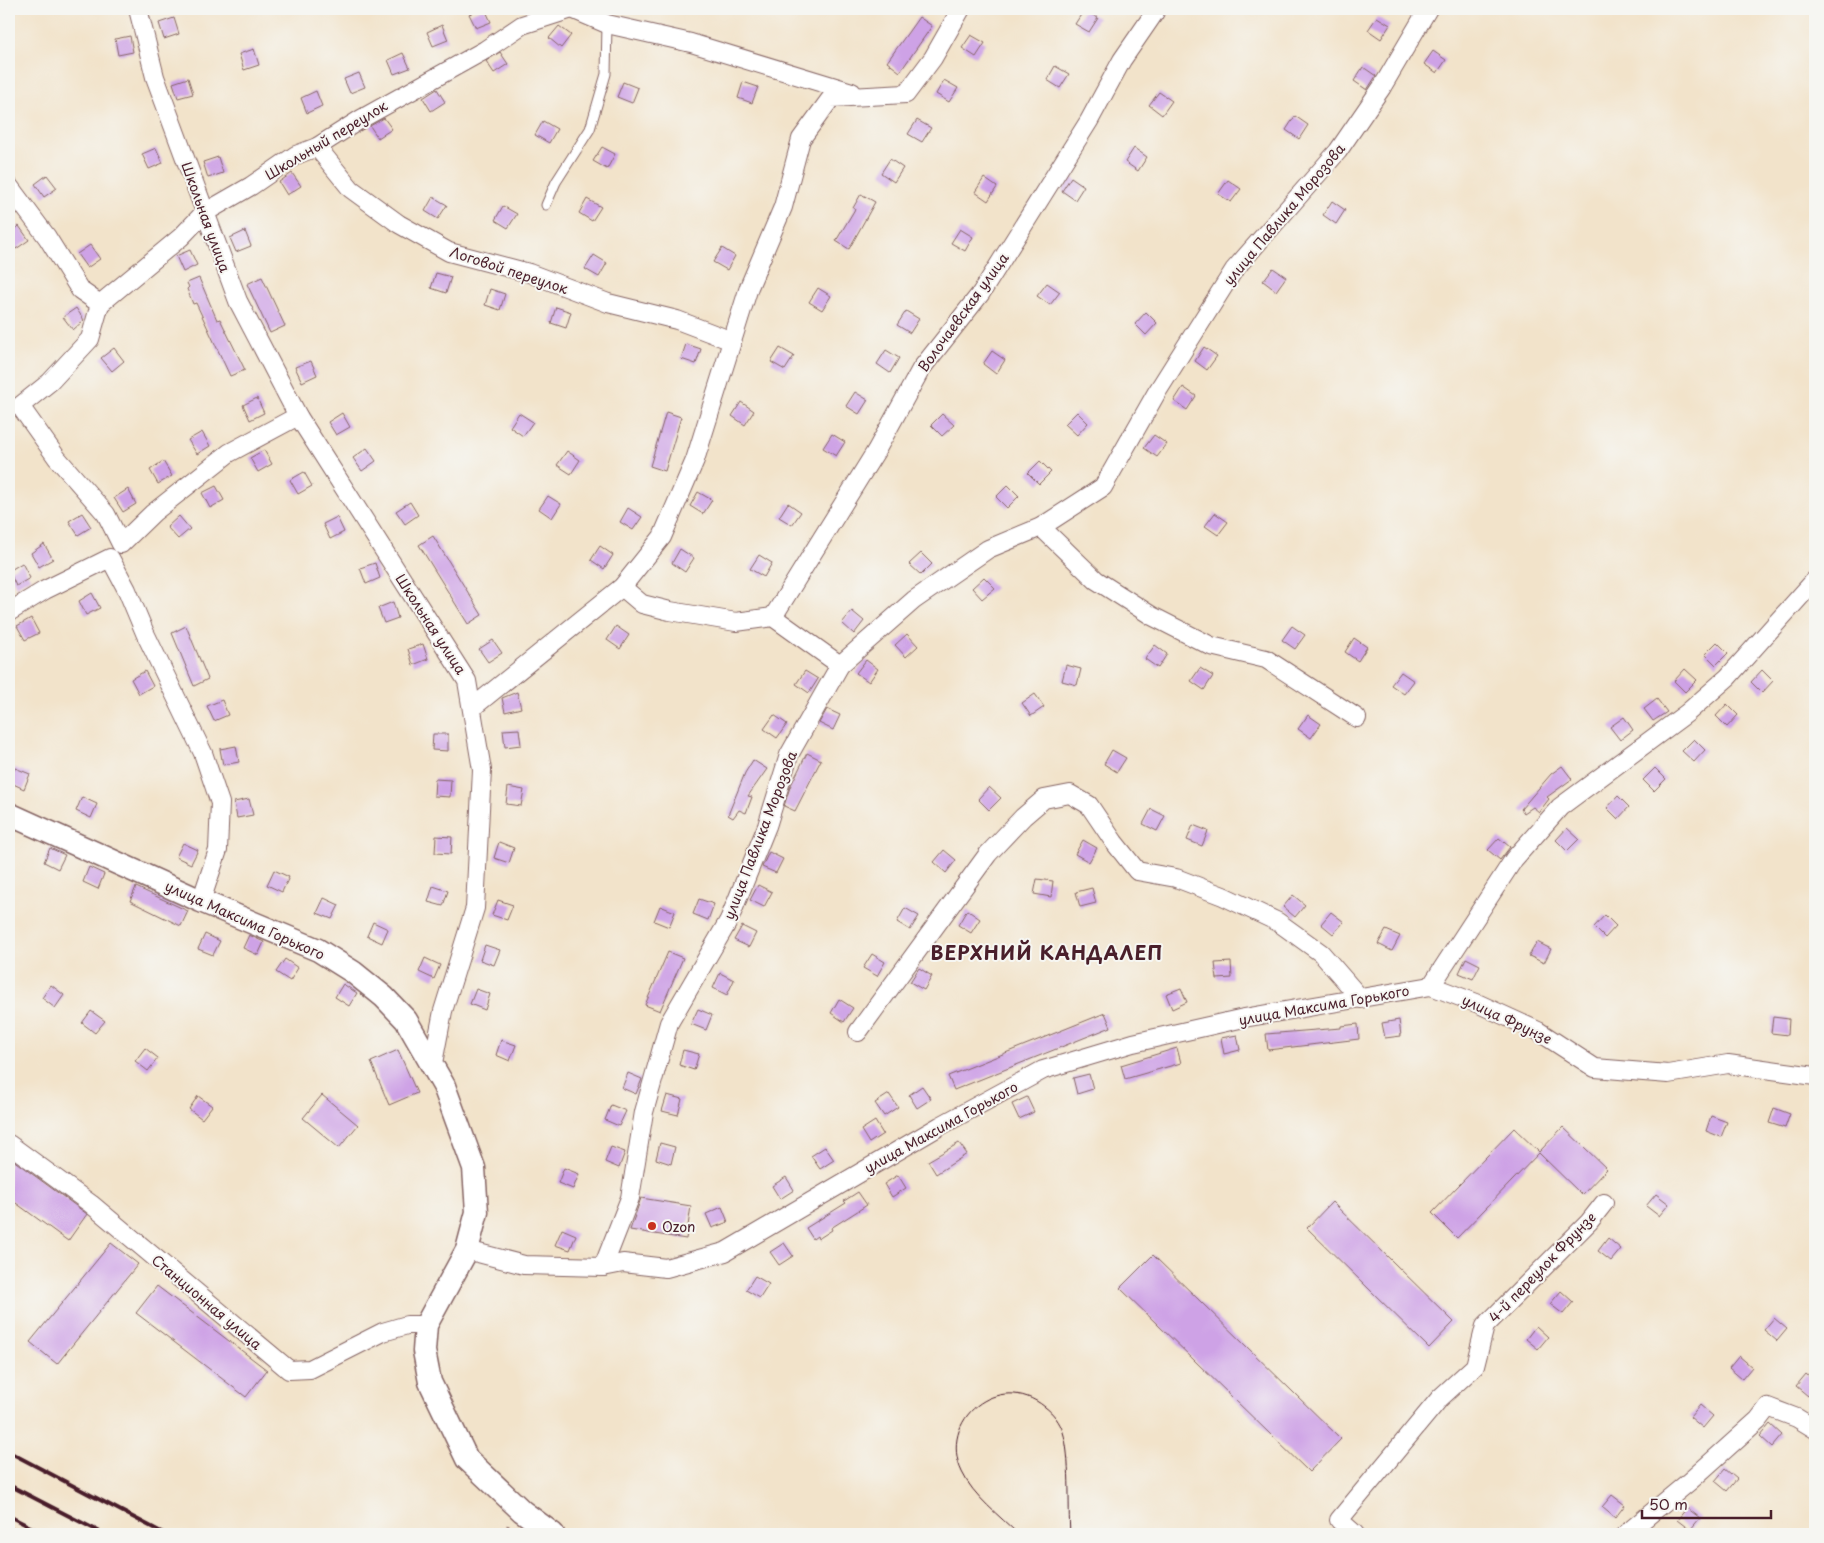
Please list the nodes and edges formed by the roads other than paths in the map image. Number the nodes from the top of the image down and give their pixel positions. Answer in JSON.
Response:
{"nodes":[{"id":1,"x":138,"y":9,"type":"edge"},
{"id":2,"x":572,"y":9,"type":"edge"},
{"id":3,"x":961,"y":9,"type":"edge"},
{"id":4,"x":1155,"y":9,"type":"edge"},
{"id":5,"x":1428,"y":9,"type":"edge"},
{"id":6,"x":607,"y":24,"type":"junction"},
{"id":7,"x":867,"y":96,"type":"junction"},
{"id":8,"x":317,"y":147,"type":"junction"},
{"id":9,"x":9,"y":186,"type":"edge"},
{"id":10,"x":546,"y":205,"type":"dead end"},
{"id":11,"x":204,"y":213,"type":"junction"},
{"id":12,"x":100,"y":304,"type":"junction"},
{"id":13,"x":732,"y":341,"type":"junction"},
{"id":14,"x":298,"y":416,"type":"junction"},
{"id":15,"x":1041,"y":527,"type":"junction"},
{"id":16,"x":122,"y":544,"type":"junction"},
{"id":17,"x":110,"y":558,"type":"junction"},
{"id":18,"x":1815,"y":580,"type":"edge"},
{"id":19,"x":622,"y":587,"type":"junction"},
{"id":20,"x":9,"y":612,"type":"edge"},
{"id":21,"x":773,"y":617,"type":"junction"},
{"id":22,"x":840,"y":665,"type":"junction"},
{"id":23,"x":472,"y":708,"type":"junction"},
{"id":24,"x":1357,"y":718,"type":"dead end"},
{"id":25,"x":9,"y":814,"type":"edge"},
{"id":26,"x":201,"y":901,"type":"junction"},
{"id":27,"x":1430,"y":986,"type":"junction"},
{"id":28,"x":1361,"y":999,"type":"junction"},
{"id":29,"x":858,"y":1032,"type":"dead end"},
{"id":30,"x":433,"y":1063,"type":"junction"},
{"id":31,"x":1815,"y":1076,"type":"edge"},
{"id":32,"x":9,"y":1144,"type":"edge"},
{"id":33,"x":1604,"y":1203,"type":"dead end"},
{"id":34,"x":467,"y":1250,"type":"junction"},
{"id":35,"x":603,"y":1267,"type":"junction"},
{"id":36,"x":426,"y":1326,"type":"junction"},
{"id":37,"x":1815,"y":1429,"type":"edge"},
{"id":38,"x":553,"y":1534,"type":"edge"},
{"id":39,"x":1355,"y":1534,"type":"edge"},
{"id":40,"x":1626,"y":1534,"type":"edge"}],
"edges":[{"from":1,"to":11,"type":"street","name":"Школьная улица"},
{"from":2,"to":6,"type":"street"},
{"from":2,"to":8,"type":"street","name":"Школьный переулок"},
{"from":3,"to":7,"type":"street"},
{"from":4,"to":21,"type":"street","name":"Волочаевская улица"},
{"from":5,"to":15,"type":"street","name":"улица Павлика Морозова"},
{"from":6,"to":7,"type":"street"},
{"from":6,"to":10,"type":"lane"},
{"from":7,"to":13,"type":"street"},
{"from":8,"to":11,"type":"street","name":"Школьный переулок"},
{"from":8,"to":13,"type":"street","name":"Логовой переулок"},
{"from":9,"to":12,"type":"street"},
{"from":11,"to":12,"type":"street","name":"Школьный переулок"},
{"from":11,"to":14,"type":"street","name":"Школьная улица"},
{"from":12,"to":16,"type":"street"},
{"from":13,"to":19,"type":"street"},
{"from":14,"to":16,"type":"street"},
{"from":14,"to":23,"type":"street","name":"Школьная улица"},
{"from":15,"to":22,"type":"street","name":"улица Павлика Морозова"},
{"from":15,"to":24,"type":"street"},
{"from":16,"to":17,"type":"street"},
{"from":17,"to":20,"type":"street"},
{"from":17,"to":26,"type":"street"},
{"from":18,"to":27,"type":"street"},
{"from":19,"to":21,"type":"street"},
{"from":19,"to":23,"type":"street"},
{"from":21,"to":22,"type":"street"},
{"from":22,"to":35,"type":"street","name":"улица Павлика Морозова"},
{"from":23,"to":30,"type":"street","name":"Школьная улица"},
{"from":25,"to":26,"type":"street","name":"улица Максима Горького"},
{"from":26,"to":30,"type":"street","name":"улица Максима Горького"},
{"from":27,"to":28,"type":"street","name":"улица Максима Горького"},
{"from":27,"to":31,"type":"street","name":"улица Фрунзе"},
{"from":28,"to":29,"type":"street"},
{"from":28,"to":35,"type":"street","name":"улица Максима Горького"},
{"from":30,"to":34,"type":"street","name":"улица Максима Горького"},
{"from":32,"to":36,"type":"street","name":"Станционная улица"},
{"from":33,"to":39,"type":"street","name":"4-й переулок Фрунзе"},
{"from":34,"to":35,"type":"street","name":"улица Максима Горького"},
{"from":34,"to":36,"type":"street","name":"улица Максима Горького"},
{"from":36,"to":38,"type":"street","name":"улица Максима Горького"},
{"from":37,"to":40,"type":"street"}]}
